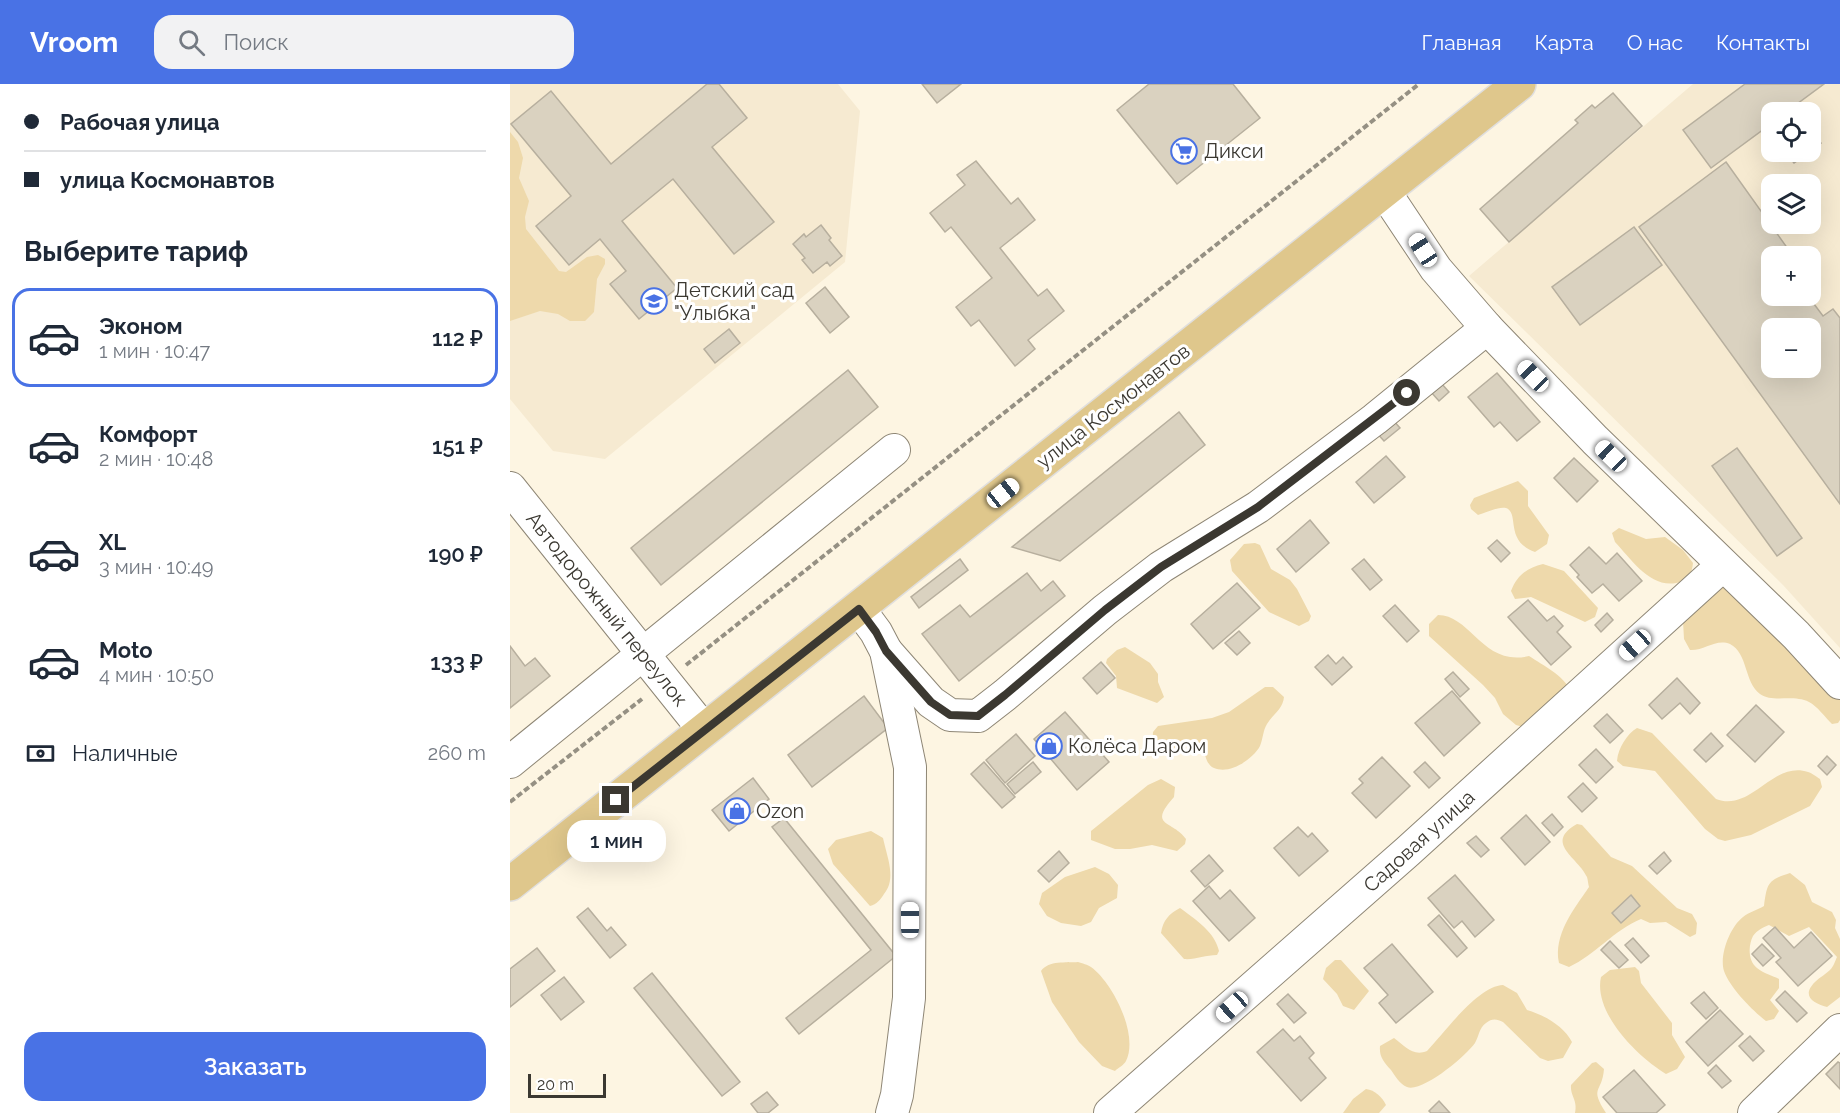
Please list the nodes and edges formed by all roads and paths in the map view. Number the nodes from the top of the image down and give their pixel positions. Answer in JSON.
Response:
{"nodes":[{"id":1,"x":1419,"y":84,"type":"edge"},
{"id":2,"x":1519,"y":84,"type":"edge"},
{"id":3,"x":1384,"y":191,"type":"junction"},
{"id":4,"x":1487,"y":328,"type":"junction"},
{"id":5,"x":894,"y":450,"type":"dead end"},
{"id":6,"x":510,"y":488,"type":"edge"},
{"id":7,"x":1723,"y":565,"type":"junction"},
{"id":8,"x":859,"y":609,"type":"junction"},
{"id":9,"x":886,"y":651,"type":"junction"},
{"id":10,"x":643,"y":654,"type":"junction"},
{"id":11,"x":665,"y":681,"type":"junction"},
{"id":12,"x":1840,"y":683,"type":"edge"},
{"id":13,"x":704,"y":730,"type":"junction"},
{"id":14,"x":510,"y":762,"type":"edge"},
{"id":15,"x":510,"y":802,"type":"edge"},
{"id":16,"x":510,"y":884,"type":"edge"},
{"id":17,"x":1838,"y":1036,"type":"edge"},
{"id":18,"x":892,"y":1113,"type":"edge"},
{"id":19,"x":1110,"y":1113,"type":"edge"},
{"id":20,"x":1754,"y":1113,"type":"edge"}],
"edges":[{"from":1,"to":11,"type":"path"},
{"from":2,"to":3,"type":"main road","name":"улица Космонавтов"},
{"from":3,"to":4,"type":"street"},
{"from":3,"to":8,"type":"main road","name":"улица Космонавтов"},
{"from":4,"to":7,"type":"street"},
{"from":4,"to":9,"type":"street"},
{"from":5,"to":10,"type":"street"},
{"from":6,"to":10,"type":"street","name":"Автодорожный переулок"},
{"from":7,"to":12,"type":"street"},
{"from":7,"to":19,"type":"street","name":"Садовая улица"},
{"from":8,"to":9,"type":"street"},
{"from":8,"to":13,"type":"main road","name":"улица Космонавтов"},
{"from":9,"to":18,"type":"street"},
{"from":10,"to":11,"type":"street","name":"Автодорожный переулок"},
{"from":10,"to":14,"type":"street"},
{"from":11,"to":13,"type":"street","name":"Автодорожный переулок"},
{"from":11,"to":15,"type":"path"},
{"from":13,"to":16,"type":"main road","name":"улица Космонавтов"},
{"from":17,"to":20,"type":"street"}]}
